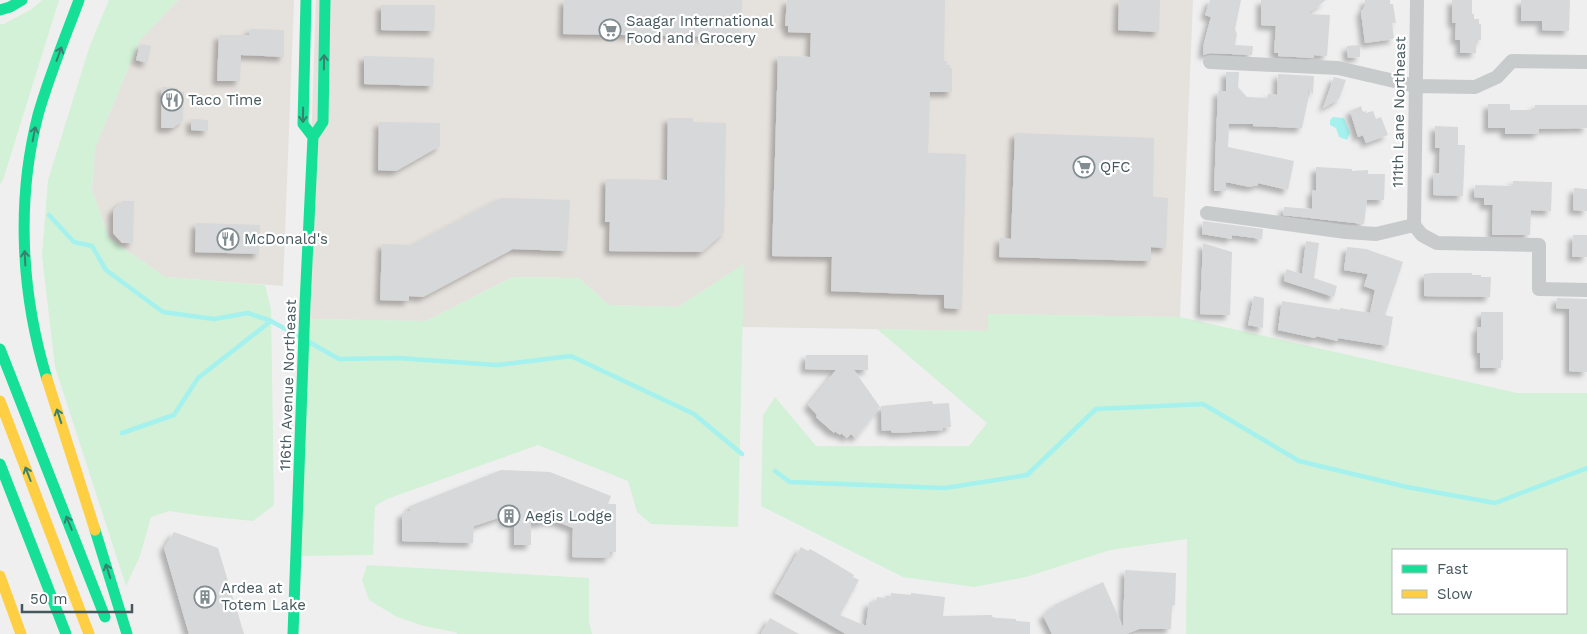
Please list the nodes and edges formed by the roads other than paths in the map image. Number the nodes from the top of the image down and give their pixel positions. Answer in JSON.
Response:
{"nodes":[{"id":1,"x":22,"y":0,"type":"edge"},
{"id":2,"x":79,"y":0,"type":"edge"},
{"id":3,"x":306,"y":0,"type":"edge"},
{"id":4,"x":325,"y":0,"type":"edge"},
{"id":5,"x":1418,"y":0,"type":"edge"},
{"id":6,"x":0,"y":10,"type":"edge"},
{"id":7,"x":1210,"y":62,"type":"dead end"},
{"id":8,"x":1587,"y":62,"type":"edge"},
{"id":9,"x":1416,"y":86,"type":"junction"},
{"id":10,"x":313,"y":137,"type":"junction"},
{"id":11,"x":1207,"y":213,"type":"dead end"},
{"id":12,"x":1414,"y":225,"type":"junction"},
{"id":13,"x":1587,"y":290,"type":"edge"},
{"id":14,"x":0,"y":349,"type":"edge"},
{"id":15,"x":0,"y":401,"type":"edge"},
{"id":16,"x":0,"y":464,"type":"edge"},
{"id":17,"x":0,"y":576,"type":"edge"},
{"id":18,"x":109,"y":626,"type":"dead end"},
{"id":19,"x":21,"y":634,"type":"edge"},
{"id":20,"x":66,"y":634,"type":"edge"},
{"id":21,"x":89,"y":634,"type":"edge"},
{"id":22,"x":127,"y":634,"type":"edge"},
{"id":23,"x":294,"y":634,"type":"edge"}],
"edges":[{"from":1,"to":6,"type":"main road"},
{"from":22,"to":2,"type":"main road","one_way":true},
{"from":3,"to":10,"type":"main road","name":"116th Avenue Northeast","one_way":true},
{"from":10,"to":4,"type":"main road","name":"116th Avenue Northeast","one_way":true},
{"from":5,"to":9,"type":"street","name":"111th Lane Northeast"},
{"from":7,"to":9,"type":"street"},
{"from":8,"to":9,"type":"street"},
{"from":9,"to":12,"type":"street","name":"111th Lane Northeast"},
{"from":10,"to":23,"type":"main road","name":"116th Avenue Northeast"},
{"from":11,"to":12,"type":"street"},
{"from":12,"to":13,"type":"street"},
{"from":18,"to":14,"type":"main road","one_way":true},
{"from":21,"to":15,"type":"main road","one_way":true},
{"from":16,"to":20,"type":"main road"},
{"from":17,"to":19,"type":"main road"}]}
